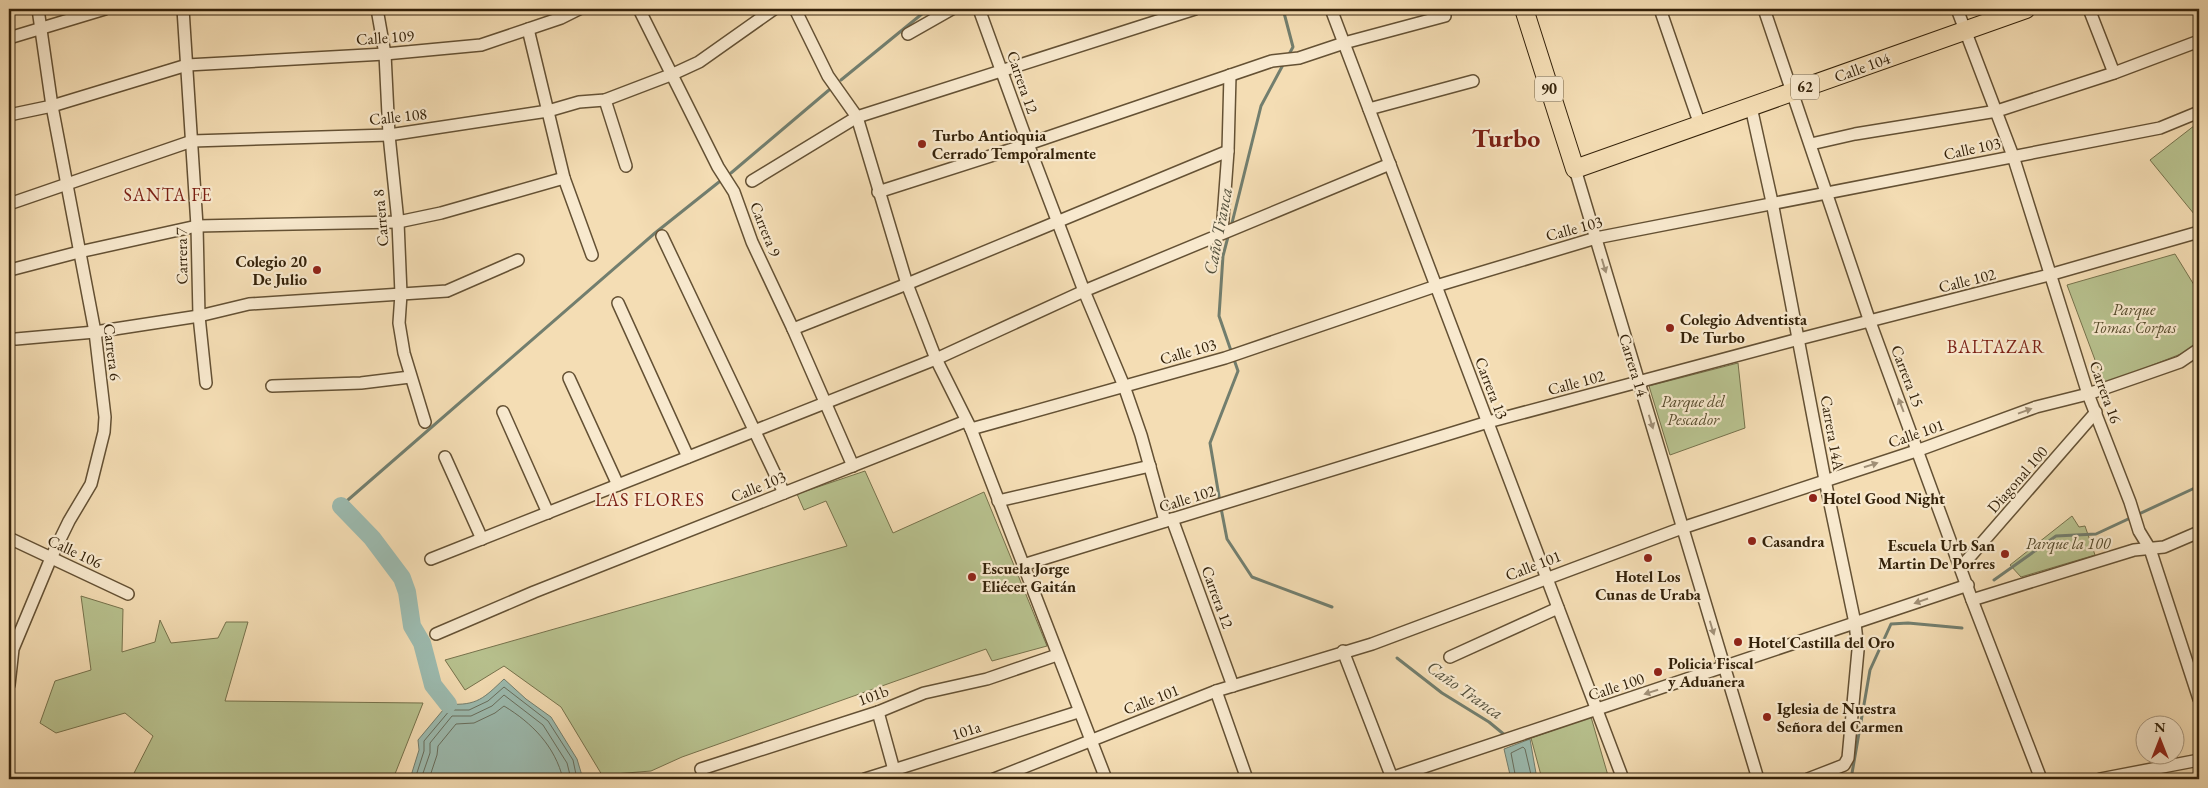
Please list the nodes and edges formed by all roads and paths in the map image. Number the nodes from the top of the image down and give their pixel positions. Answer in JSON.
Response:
{"nodes":[{"id":1,"x":38,"y":9,"type":"edge"},
{"id":2,"x":105,"y":9,"type":"edge"},
{"id":3,"x":183,"y":9,"type":"edge"},
{"id":4,"x":377,"y":9,"type":"edge"},
{"id":5,"x":579,"y":9,"type":"edge"},
{"id":6,"x":639,"y":9,"type":"edge"},
{"id":7,"x":774,"y":9,"type":"edge"},
{"id":8,"x":795,"y":9,"type":"edge"},
{"id":9,"x":952,"y":9,"type":"edge"},
{"id":10,"x":979,"y":9,"type":"edge"},
{"id":11,"x":1195,"y":9,"type":"edge"},
{"id":12,"x":1331,"y":9,"type":"edge"},
{"id":13,"x":1660,"y":9,"type":"edge"},
{"id":14,"x":1764,"y":9,"type":"edge"},
{"id":15,"x":1957,"y":9,"type":"edge"},
{"id":16,"x":2026,"y":9,"type":"edge"},
{"id":17,"x":2090,"y":9,"type":"edge"},
{"id":18,"x":1530,"y":10,"type":"edge"},
{"id":19,"x":1445,"y":16,"type":"dead end"},
{"id":20,"x":528,"y":29,"type":"junction"},
{"id":21,"x":41,"y":30,"type":"junction"},
{"id":22,"x":1965,"y":30,"type":"junction"},
{"id":23,"x":908,"y":34,"type":"dead end"},
{"id":24,"x":9,"y":38,"type":"edge"},
{"id":25,"x":2199,"y":41,"type":"edge"},
{"id":26,"x":1344,"y":43,"type":"junction"},
{"id":27,"x":385,"y":54,"type":"junction"},
{"id":28,"x":187,"y":65,"type":"junction"},
{"id":29,"x":1002,"y":70,"type":"junction"},
{"id":30,"x":2114,"y":72,"type":"junction"},
{"id":31,"x":673,"y":74,"type":"junction"},
{"id":32,"x":1230,"y":76,"type":"junction"},
{"id":33,"x":1473,"y":81,"type":"dead end"},
{"id":34,"x":1793,"y":91,"type":"junction"},
{"id":35,"x":605,"y":100,"type":"junction"},
{"id":36,"x":52,"y":106,"type":"junction"},
{"id":37,"x":1751,"y":107,"type":"junction"},
{"id":38,"x":1369,"y":109,"type":"junction"},
{"id":39,"x":548,"y":111,"type":"junction"},
{"id":40,"x":1997,"y":111,"type":"junction"},
{"id":41,"x":2199,"y":112,"type":"edge"},
{"id":42,"x":9,"y":115,"type":"edge"},
{"id":43,"x":857,"y":117,"type":"junction"},
{"id":44,"x":1700,"y":124,"type":"junction"},
{"id":45,"x":389,"y":135,"type":"junction"},
{"id":46,"x":192,"y":141,"type":"junction"},
{"id":47,"x":1028,"y":144,"type":"junction"},
{"id":48,"x":1811,"y":144,"type":"junction"},
{"id":49,"x":1228,"y":151,"type":"junction"},
{"id":50,"x":2013,"y":156,"type":"junction"},
{"id":51,"x":1390,"y":164,"type":"junction"},
{"id":52,"x":626,"y":166,"type":"dead end"},
{"id":53,"x":1580,"y":167,"type":"junction"},
{"id":54,"x":564,"y":178,"type":"junction"},
{"id":55,"x":752,"y":181,"type":"dead end"},
{"id":56,"x":67,"y":184,"type":"junction"},
{"id":57,"x":878,"y":192,"type":"junction"},
{"id":58,"x":1827,"y":194,"type":"junction"},
{"id":59,"x":1772,"y":202,"type":"junction"},
{"id":60,"x":9,"y":204,"type":"edge"},
{"id":61,"x":398,"y":222,"type":"junction"},
{"id":62,"x":1058,"y":222,"type":"junction"},
{"id":63,"x":197,"y":226,"type":"junction"},
{"id":64,"x":1224,"y":232,"type":"junction"},
{"id":65,"x":2199,"y":232,"type":"edge"},
{"id":66,"x":662,"y":236,"type":"dead end"},
{"id":67,"x":1596,"y":238,"type":"junction"},
{"id":68,"x":79,"y":252,"type":"junction"},
{"id":69,"x":592,"y":255,"type":"dead end"},
{"id":70,"x":518,"y":260,"type":"dead end"},
{"id":71,"x":10,"y":270,"type":"dead end"},
{"id":72,"x":2049,"y":275,"type":"junction"},
{"id":73,"x":907,"y":284,"type":"junction"},
{"id":74,"x":1436,"y":286,"type":"junction"},
{"id":75,"x":1084,"y":290,"type":"junction"},
{"id":76,"x":402,"y":294,"type":"junction"},
{"id":77,"x":618,"y":303,"type":"dead end"},
{"id":78,"x":199,"y":316,"type":"junction"},
{"id":79,"x":1870,"y":322,"type":"junction"},
{"id":80,"x":793,"y":329,"type":"junction"},
{"id":81,"x":95,"y":332,"type":"junction"},
{"id":82,"x":16,"y":339,"type":"dead end"},
{"id":83,"x":1799,"y":339,"type":"junction"},
{"id":84,"x":2199,"y":349,"type":"edge"},
{"id":85,"x":936,"y":359,"type":"junction"},
{"id":86,"x":410,"y":377,"type":"junction"},
{"id":87,"x":569,"y":378,"type":"dead end"},
{"id":88,"x":1639,"y":382,"type":"junction"},
{"id":89,"x":206,"y":383,"type":"dead end"},
{"id":90,"x":272,"y":386,"type":"dead end"},
{"id":91,"x":1124,"y":386,"type":"junction"},
{"id":92,"x":2088,"y":394,"type":"junction"},
{"id":93,"x":826,"y":403,"type":"junction"},
{"id":94,"x":503,"y":412,"type":"dead end"},
{"id":95,"x":2096,"y":412,"type":"junction"},
{"id":96,"x":425,"y":422,"type":"dead end"},
{"id":97,"x":1488,"y":422,"type":"junction"},
{"id":98,"x":968,"y":425,"type":"junction"},
{"id":99,"x":756,"y":431,"type":"junction"},
{"id":100,"x":1919,"y":450,"type":"junction"},
{"id":101,"x":445,"y":457,"type":"dead end"},
{"id":102,"x":688,"y":457,"type":"junction"},
{"id":103,"x":853,"y":466,"type":"junction"},
{"id":104,"x":1150,"y":466,"type":"junction"},
{"id":105,"x":1825,"y":480,"type":"junction"},
{"id":106,"x":618,"y":485,"type":"junction"},
{"id":107,"x":784,"y":493,"type":"junction"},
{"id":108,"x":998,"y":501,"type":"junction"},
{"id":109,"x":548,"y":513,"type":"junction"},
{"id":110,"x":1169,"y":520,"type":"junction"},
{"id":111,"x":1682,"y":528,"type":"junction"},
{"id":112,"x":2199,"y":532,"type":"edge"},
{"id":113,"x":9,"y":538,"type":"edge"},
{"id":114,"x":482,"y":539,"type":"junction"},
{"id":115,"x":2150,"y":549,"type":"junction"},
{"id":116,"x":51,"y":558,"type":"junction"},
{"id":117,"x":431,"y":559,"type":"dead end"},
{"id":118,"x":1023,"y":565,"type":"junction"},
{"id":119,"x":1961,"y":567,"type":"junction"},
{"id":120,"x":1546,"y":577,"type":"junction"},
{"id":121,"x":1968,"y":585,"type":"junction"},
{"id":122,"x":128,"y":594,"type":"dead end"},
{"id":123,"x":1972,"y":600,"type":"junction"},
{"id":124,"x":1558,"y":608,"type":"junction"},
{"id":125,"x":1855,"y":623,"type":"junction"},
{"id":126,"x":436,"y":634,"type":"dead end"},
{"id":127,"x":1343,"y":651,"type":"junction"},
{"id":128,"x":1057,"y":655,"type":"junction"},
{"id":129,"x":1450,"y":656,"type":"dead end"},
{"id":130,"x":1724,"y":667,"type":"junction"},
{"id":131,"x":9,"y":685,"type":"edge"},
{"id":132,"x":1233,"y":686,"type":"junction"},
{"id":133,"x":1216,"y":691,"type":"junction"},
{"id":134,"x":2199,"y":699,"type":"edge"},
{"id":135,"x":1598,"y":709,"type":"junction"},
{"id":136,"x":878,"y":712,"type":"junction"},
{"id":137,"x":1078,"y":712,"type":"junction"},
{"id":138,"x":1090,"y":740,"type":"junction"},
{"id":139,"x":2199,"y":760,"type":"edge"},
{"id":140,"x":701,"y":769,"type":"dead end"},
{"id":141,"x":894,"y":770,"type":"junction"},
{"id":142,"x":865,"y":779,"type":"edge"},
{"id":143,"x":994,"y":779,"type":"edge"},
{"id":144,"x":1106,"y":779,"type":"edge"},
{"id":145,"x":1247,"y":779,"type":"edge"},
{"id":146,"x":1390,"y":779,"type":"edge"},
{"id":147,"x":1623,"y":779,"type":"edge"},
{"id":148,"x":1758,"y":779,"type":"edge"},
{"id":149,"x":1808,"y":779,"type":"edge"},
{"id":150,"x":2041,"y":779,"type":"edge"},
{"id":151,"x":2100,"y":779,"type":"edge"}],
"edges":[{"from":1,"to":21,"type":"street","name":"Carrera 6"},
{"from":2,"to":21,"type":"street"},
{"from":3,"to":28,"type":"street","name":"Carrera 7"},
{"from":4,"to":27,"type":"street","name":"Carrera 8"},
{"from":5,"to":20,"type":"street","name":"Calle 109"},
{"from":6,"to":31,"type":"street","name":"Carrera 9"},
{"from":7,"to":31,"type":"street","name":"Calle 108"},
{"from":8,"to":43,"type":"street"},
{"from":9,"to":23,"type":"street"},
{"from":10,"to":29,"type":"street","name":"Carrera 12"},
{"from":11,"to":29,"type":"street"},
{"from":12,"to":26,"type":"street","name":"Carrera 13"},
{"from":13,"to":44,"type":"street"},
{"from":14,"to":34,"type":"street","name":"Carrera 15"},
{"from":15,"to":22,"type":"street","name":"Carrera 16"},
{"from":16,"to":22,"type":"main road","name":"Calle 104","number":"62"},
{"from":17,"to":30,"type":"street"},
{"from":18,"to":53,"type":"main road","name":"Carrera 14","number":"90"},
{"from":19,"to":26,"type":"street"},
{"from":20,"to":27,"type":"street","name":"Calle 109"},
{"from":20,"to":39,"type":"street"},
{"from":21,"to":24,"type":"street"},
{"from":21,"to":36,"type":"street","name":"Carrera 6"},
{"from":22,"to":34,"type":"main road","name":"Calle 104","number":"62"},
{"from":22,"to":40,"type":"street","name":"Carrera 16"},
{"from":25,"to":30,"type":"street"},
{"from":26,"to":32,"type":"street"},
{"from":26,"to":38,"type":"street","name":"Carrera 13"},
{"from":27,"to":28,"type":"street","name":"Calle 109"},
{"from":27,"to":45,"type":"street","name":"Carrera 8"},
{"from":28,"to":36,"type":"street","name":"Calle 109"},
{"from":28,"to":46,"type":"street","name":"Carrera 7"},
{"from":29,"to":43,"type":"street"},
{"from":29,"to":47,"type":"street","name":"Carrera 12"},
{"from":30,"to":40,"type":"street"},
{"from":31,"to":35,"type":"street","name":"Calle 108"},
{"from":31,"to":80,"type":"street","name":"Carrera 9"},
{"from":32,"to":47,"type":"street"},
{"from":32,"to":49,"type":"street"},
{"from":33,"to":38,"type":"street"},
{"from":34,"to":37,"type":"main road","name":"Calle 104","number":"62"},
{"from":34,"to":48,"type":"street","name":"Carrera 15"},
{"from":35,"to":39,"type":"street","name":"Calle 108"},
{"from":35,"to":52,"type":"street"},
{"from":36,"to":42,"type":"street","name":"Calle 109"},
{"from":36,"to":56,"type":"street","name":"Carrera 6"},
{"from":37,"to":44,"type":"main road","name":"Calle 104","number":"62"},
{"from":37,"to":59,"type":"street","name":"Carrera 14A"},
{"from":38,"to":51,"type":"street","name":"Carrera 13"},
{"from":39,"to":45,"type":"street","name":"Calle 108"},
{"from":39,"to":54,"type":"street"},
{"from":40,"to":48,"type":"street"},
{"from":40,"to":50,"type":"street","name":"Carrera 16"},
{"from":41,"to":50,"type":"street","name":"Calle 103"},
{"from":43,"to":55,"type":"street"},
{"from":43,"to":57,"type":"street"},
{"from":44,"to":53,"type":"main road","name":"Calle 104","number":"62"},
{"from":45,"to":46,"type":"street","name":"Calle 108"},
{"from":45,"to":61,"type":"street","name":"Carrera 8"},
{"from":46,"to":56,"type":"street","name":"Calle 108"},
{"from":46,"to":63,"type":"street","name":"Carrera 7"},
{"from":47,"to":57,"type":"street"},
{"from":47,"to":62,"type":"street","name":"Carrera 12"},
{"from":48,"to":58,"type":"street","name":"Carrera 15"},
{"from":49,"to":62,"type":"street"},
{"from":49,"to":64,"type":"street"},
{"from":50,"to":58,"type":"street","name":"Calle 103"},
{"from":50,"to":72,"type":"street","name":"Carrera 16"},
{"from":51,"to":64,"type":"street"},
{"from":51,"to":74,"type":"street","name":"Carrera 13"},
{"from":53,"to":67,"type":"street","name":"Carrera 14"},
{"from":54,"to":61,"type":"street"},
{"from":54,"to":69,"type":"street"},
{"from":56,"to":60,"type":"street","name":"Calle 108"},
{"from":56,"to":68,"type":"street","name":"Carrera 6"},
{"from":57,"to":73,"type":"street"},
{"from":58,"to":59,"type":"street","name":"Calle 103"},
{"from":58,"to":79,"type":"street","name":"Carrera 15"},
{"from":59,"to":67,"type":"street","name":"Calle 103"},
{"from":59,"to":83,"type":"street","name":"Carrera 14A"},
{"from":61,"to":63,"type":"street"},
{"from":61,"to":76,"type":"street","name":"Carrera 8"},
{"from":62,"to":73,"type":"street"},
{"from":62,"to":75,"type":"street","name":"Carrera 12"},
{"from":63,"to":68,"type":"street"},
{"from":63,"to":78,"type":"street","name":"Carrera 7"},
{"from":64,"to":75,"type":"street"},
{"from":65,"to":72,"type":"street","name":"Calle 102"},
{"from":66,"to":99,"type":"street"},
{"from":67,"to":74,"type":"street","name":"Calle 103"},
{"from":67,"to":88,"type":"street","name":"Carrera 14","one_way":true},
{"from":68,"to":71,"type":"street"},
{"from":68,"to":81,"type":"street","name":"Carrera 6"},
{"from":70,"to":76,"type":"street"},
{"from":72,"to":79,"type":"street","name":"Calle 102"},
{"from":72,"to":92,"type":"street","name":"Carrera 16"},
{"from":73,"to":80,"type":"street"},
{"from":73,"to":85,"type":"street"},
{"from":74,"to":91,"type":"street","name":"Calle 103"},
{"from":74,"to":97,"type":"street","name":"Carrera 13"},
{"from":75,"to":85,"type":"street"},
{"from":75,"to":91,"type":"street","name":"Carrera 12"},
{"from":76,"to":78,"type":"street"},
{"from":76,"to":86,"type":"street","name":"Carrera 8"},
{"from":77,"to":102,"type":"street"},
{"from":78,"to":81,"type":"street"},
{"from":78,"to":89,"type":"street","name":"Carrera 7"},
{"from":79,"to":83,"type":"street","name":"Calle 102"},
{"from":100,"to":79,"type":"street","name":"Carrera 15","one_way":true},
{"from":80,"to":93,"type":"street","name":"Carrera 9"},
{"from":81,"to":82,"type":"street"},
{"from":81,"to":116,"type":"street","name":"Carrera 6"},
{"from":83,"to":88,"type":"street","name":"Calle 102"},
{"from":83,"to":105,"type":"street","name":"Carrera 14A"},
{"from":84,"to":92,"type":"street","name":"Calle 101"},
{"from":85,"to":93,"type":"street"},
{"from":85,"to":98,"type":"street"},
{"from":86,"to":90,"type":"street"},
{"from":86,"to":96,"type":"street","name":"Carrera 8"},
{"from":87,"to":106,"type":"street"},
{"from":88,"to":97,"type":"street","name":"Calle 102"},
{"from":88,"to":111,"type":"street","name":"Carrera 14","one_way":true},
{"from":91,"to":98,"type":"street","name":"Calle 103"},
{"from":91,"to":104,"type":"street","name":"Carrera 12"},
{"from":92,"to":95,"type":"street","name":"Carrera 16"},
{"from":100,"to":92,"type":"street","name":"Calle 101","one_way":true},
{"from":93,"to":99,"type":"street"},
{"from":93,"to":103,"type":"street","name":"Carrera 9"},
{"from":94,"to":109,"type":"street"},
{"from":95,"to":115,"type":"street","name":"Carrera 16"},
{"from":95,"to":119,"type":"street","name":"Diagonal 100"},
{"from":97,"to":110,"type":"street","name":"Calle 102"},
{"from":97,"to":120,"type":"street","name":"Carrera 13"},
{"from":98,"to":103,"type":"street","name":"Calle 103"},
{"from":98,"to":108,"type":"street"},
{"from":99,"to":102,"type":"street"},
{"from":99,"to":107,"type":"street"},
{"from":105,"to":100,"type":"street","name":"Calle 101","one_way":true},
{"from":100,"to":119,"type":"street","name":"Carrera 15"},
{"from":101,"to":114,"type":"street"},
{"from":102,"to":106,"type":"street"},
{"from":103,"to":107,"type":"street","name":"Calle 103"},
{"from":104,"to":108,"type":"street"},
{"from":104,"to":110,"type":"street","name":"Carrera 12"},
{"from":105,"to":111,"type":"street","name":"Calle 101"},
{"from":105,"to":125,"type":"street","name":"Carrera 14A"},
{"from":106,"to":109,"type":"street"},
{"from":107,"to":126,"type":"street","name":"Calle 103"},
{"from":108,"to":118,"type":"street"},
{"from":109,"to":114,"type":"street"},
{"from":110,"to":118,"type":"street","name":"Calle 102"},
{"from":110,"to":132,"type":"street","name":"Carrera 12"},
{"from":111,"to":120,"type":"street","name":"Calle 101"},
{"from":111,"to":130,"type":"street","name":"Carrera 14","one_way":true},
{"from":112,"to":115,"type":"street"},
{"from":113,"to":116,"type":"street","name":"Calle 106"},
{"from":114,"to":117,"type":"street"},
{"from":115,"to":123,"type":"street"},
{"from":115,"to":134,"type":"street","name":"Carrera 16"},
{"from":116,"to":122,"type":"street","name":"Calle 106"},
{"from":116,"to":131,"type":"street","name":"Carrera 6"},
{"from":118,"to":128,"type":"street"},
{"from":119,"to":121,"type":"street","name":"Carrera 15"},
{"from":120,"to":124,"type":"street","name":"Carrera 13"},
{"from":120,"to":127,"type":"street","name":"Calle 101"},
{"from":121,"to":123,"type":"street","name":"Carrera 15"},
{"from":121,"to":125,"type":"street","name":"Calle 100","one_way":true},
{"from":123,"to":150,"type":"street","name":"Carrera 15"},
{"from":124,"to":129,"type":"street"},
{"from":124,"to":135,"type":"street","name":"Carrera 13"},
{"from":125,"to":130,"type":"street","name":"Calle 100"},
{"from":125,"to":149,"type":"street","name":"Carrera 14A"},
{"from":127,"to":132,"type":"street","name":"Calle 101"},
{"from":127,"to":146,"type":"street"},
{"from":128,"to":136,"type":"street","name":"101b"},
{"from":128,"to":137,"type":"street"},
{"from":130,"to":135,"type":"street","name":"Calle 100","one_way":true},
{"from":130,"to":148,"type":"street","name":"Carrera 14"},
{"from":132,"to":133,"type":"street","name":"Calle 101"},
{"from":133,"to":138,"type":"street","name":"Calle 101"},
{"from":133,"to":145,"type":"street"},
{"from":135,"to":146,"type":"street","name":"Calle 100"},
{"from":135,"to":147,"type":"street","name":"Carrera 13"},
{"from":136,"to":140,"type":"street","name":"101b"},
{"from":136,"to":141,"type":"street"},
{"from":137,"to":138,"type":"street"},
{"from":137,"to":141,"type":"street","name":"101a"},
{"from":138,"to":143,"type":"street","name":"Calle 101"},
{"from":138,"to":144,"type":"street"},
{"from":139,"to":151,"type":"street"},
{"from":141,"to":142,"type":"street","name":"101a"}]}
